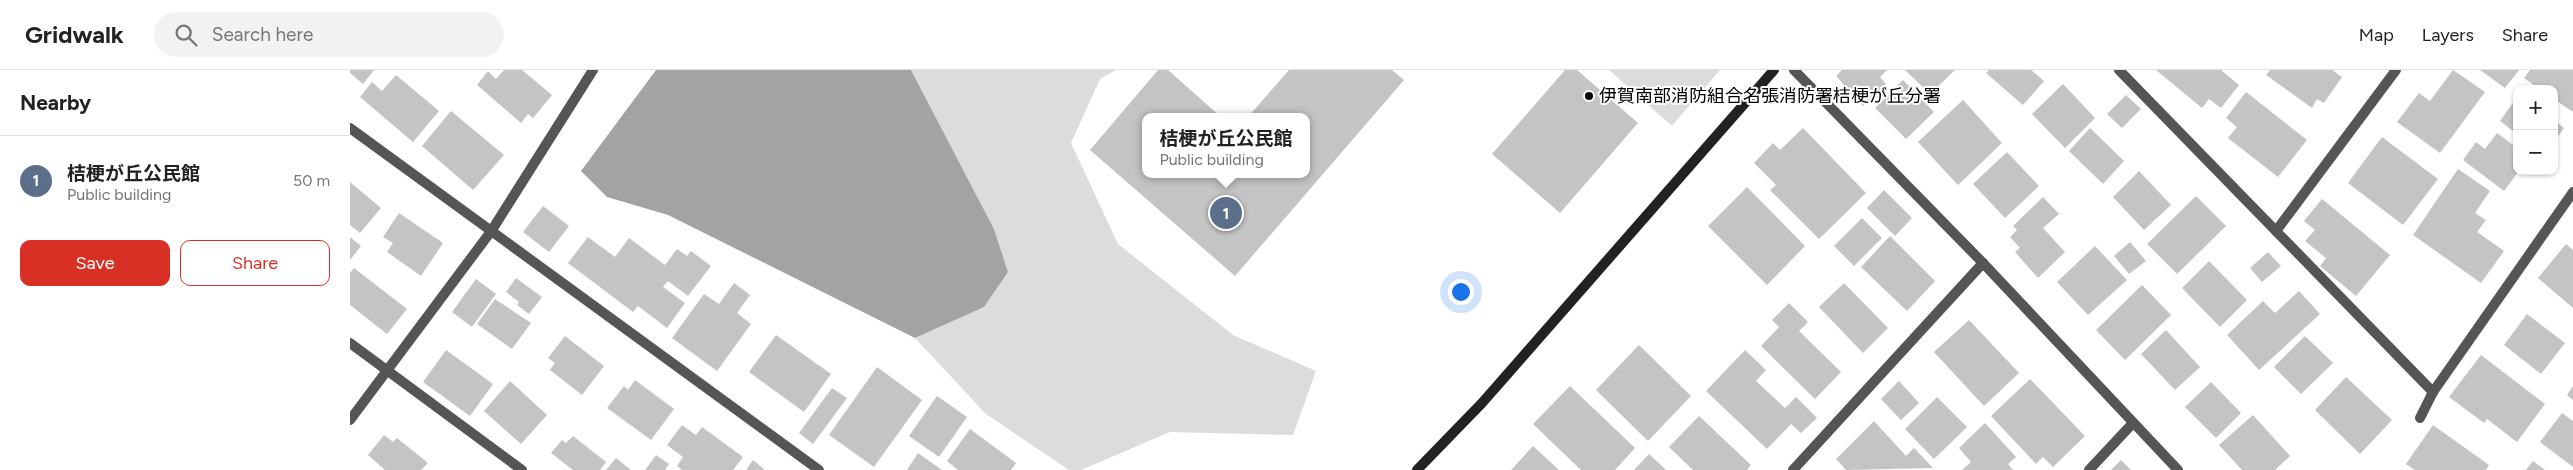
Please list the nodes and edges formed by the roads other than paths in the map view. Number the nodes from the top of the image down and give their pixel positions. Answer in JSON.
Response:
{"nodes":[{"id":1,"x":593,"y":70,"type":"edge"},
{"id":2,"x":1774,"y":70,"type":"edge"},
{"id":3,"x":1794,"y":70,"type":"edge"},
{"id":4,"x":2119,"y":70,"type":"edge"},
{"id":5,"x":2396,"y":70,"type":"edge"},
{"id":6,"x":350,"y":128,"type":"edge"},
{"id":7,"x":2573,"y":192,"type":"edge"},
{"id":8,"x":492,"y":230,"type":"junction"},
{"id":9,"x":2276,"y":231,"type":"junction"},
{"id":10,"x":1983,"y":263,"type":"junction"},
{"id":11,"x":350,"y":343,"type":"edge"},
{"id":12,"x":387,"y":369,"type":"junction"},
{"id":13,"x":2433,"y":392,"type":"junction"},
{"id":14,"x":2420,"y":418,"type":"dead end"},
{"id":15,"x":350,"y":420,"type":"edge"},
{"id":16,"x":2133,"y":423,"type":"junction"},
{"id":17,"x":522,"y":470,"type":"edge"},
{"id":18,"x":819,"y":470,"type":"edge"},
{"id":19,"x":1417,"y":470,"type":"edge"},
{"id":20,"x":1793,"y":470,"type":"edge"},
{"id":21,"x":2089,"y":470,"type":"edge"},
{"id":22,"x":2178,"y":470,"type":"edge"}],
"edges":[{"from":1,"to":8,"type":"street"},
{"from":2,"to":19,"type":"street"},
{"from":3,"to":10,"type":"street"},
{"from":4,"to":9,"type":"street"},
{"from":5,"to":9,"type":"street"},
{"from":6,"to":8,"type":"street"},
{"from":7,"to":13,"type":"street"},
{"from":8,"to":12,"type":"street"},
{"from":8,"to":18,"type":"street"},
{"from":9,"to":13,"type":"street"},
{"from":10,"to":16,"type":"street"},
{"from":10,"to":20,"type":"street"},
{"from":11,"to":12,"type":"street"},
{"from":12,"to":15,"type":"street"},
{"from":12,"to":17,"type":"street"},
{"from":13,"to":14,"type":"street"},
{"from":16,"to":21,"type":"street"},
{"from":16,"to":22,"type":"street"}]}
